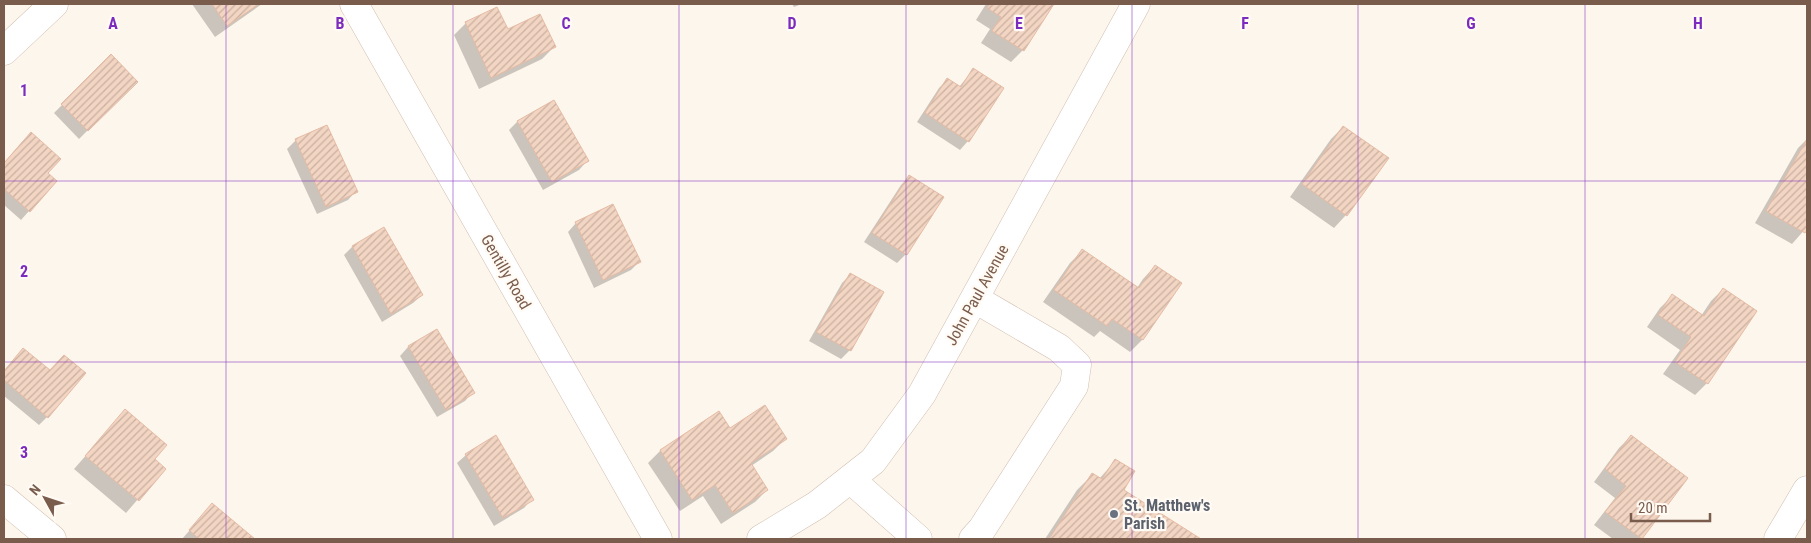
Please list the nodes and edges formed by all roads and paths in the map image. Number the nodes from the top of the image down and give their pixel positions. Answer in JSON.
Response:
{"nodes":[{"id":1,"x":54,"y":4,"type":"edge"},
{"id":2,"x":354,"y":4,"type":"edge"},
{"id":3,"x":1136,"y":4,"type":"edge"},
{"id":4,"x":4,"y":51,"type":"edge"},
{"id":5,"x":975,"y":299,"type":"junction"},
{"id":6,"x":850,"y":479,"type":"junction"},
{"id":7,"x":1807,"y":490,"type":"edge"},
{"id":8,"x":4,"y":499,"type":"edge"},
{"id":9,"x":52,"y":539,"type":"edge"},
{"id":10,"x":658,"y":539,"type":"edge"},
{"id":11,"x":761,"y":539,"type":"edge"},
{"id":12,"x":918,"y":539,"type":"edge"},
{"id":13,"x":973,"y":539,"type":"edge"},
{"id":14,"x":1778,"y":539,"type":"edge"}],
"edges":[{"from":1,"to":4,"type":"street"},
{"from":2,"to":10,"type":"street","name":"Gentilly Road"},
{"from":3,"to":5,"type":"street","name":"John Paul Avenue"},
{"from":5,"to":6,"type":"street","name":"John Paul Avenue"},
{"from":5,"to":13,"type":"street"},
{"from":6,"to":11,"type":"street","name":"John Paul Avenue"},
{"from":6,"to":12,"type":"street"},
{"from":7,"to":14,"type":"street"},
{"from":8,"to":9,"type":"street"}]}
